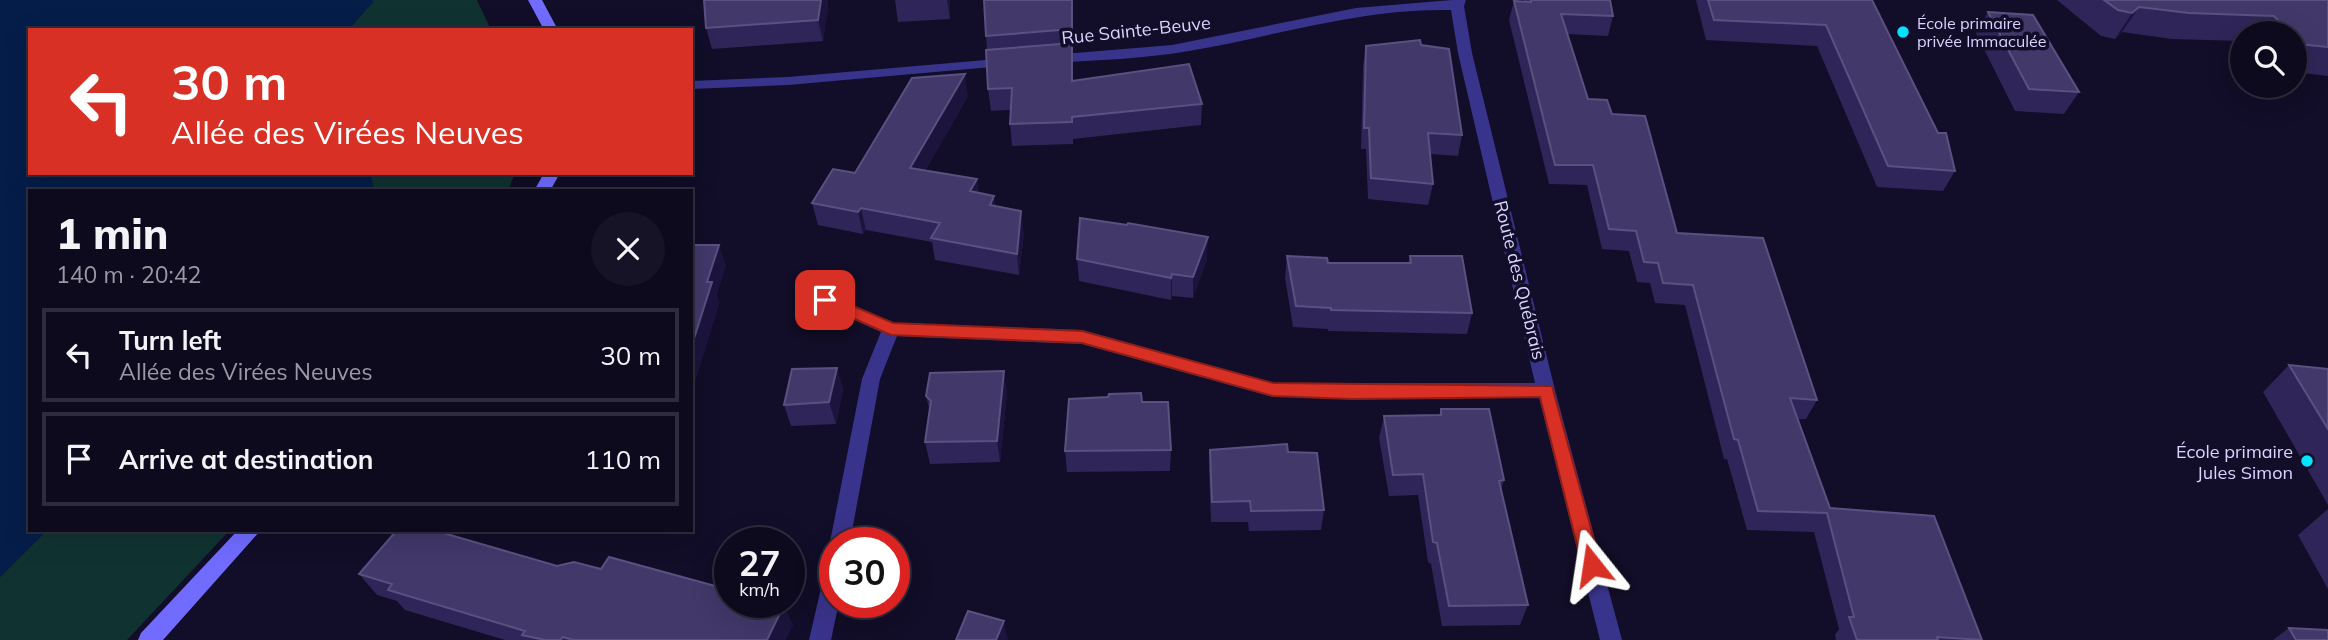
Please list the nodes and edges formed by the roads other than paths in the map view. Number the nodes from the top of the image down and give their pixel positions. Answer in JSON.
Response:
{"nodes":[{"id":1,"x":535,"y":0,"type":"edge"},
{"id":2,"x":1458,"y":3,"type":"edge"},
{"id":3,"x":550,"y":28,"type":"edge"},
{"id":4,"x":693,"y":85,"type":"edge"},
{"id":5,"x":825,"y":300,"type":"dead end"},
{"id":6,"x":891,"y":329,"type":"junction"},
{"id":7,"x":1546,"y":390,"type":"junction"},
{"id":8,"x":843,"y":527,"type":"edge"},
{"id":9,"x":249,"y":532,"type":"edge"},
{"id":10,"x":825,"y":618,"type":"edge"},
{"id":11,"x":154,"y":639,"type":"edge"},
{"id":12,"x":820,"y":640,"type":"edge"},
{"id":13,"x":1611,"y":640,"type":"edge"}],
"edges":[{"from":1,"to":3,"type":"street"},
{"from":2,"to":4,"type":"street","name":"Rue Sainte-Beuve"},
{"from":2,"to":7,"type":"street","name":"Route des Québrais"},
{"from":5,"to":6,"type":"street"},
{"from":6,"to":7,"type":"street"},
{"from":6,"to":8,"type":"street"},
{"from":7,"to":13,"type":"street","name":"Route des Québrais"},
{"from":9,"to":11,"type":"street"},
{"from":10,"to":12,"type":"street"}]}
